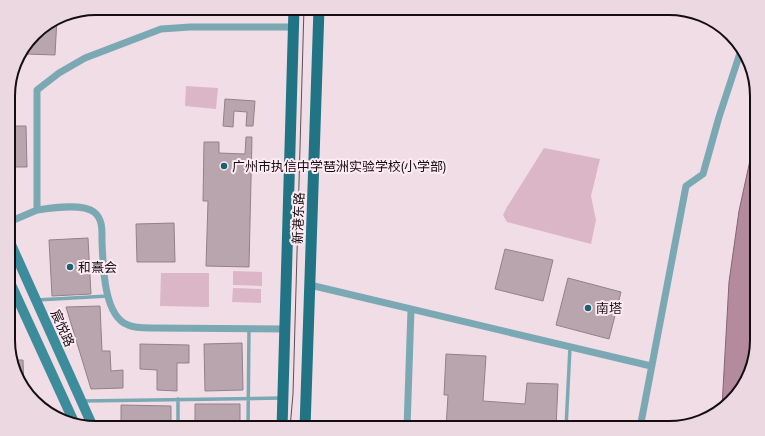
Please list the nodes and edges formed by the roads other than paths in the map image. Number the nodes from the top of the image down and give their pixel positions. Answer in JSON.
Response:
{"nodes":[{"id":1,"x":294,"y":15,"type":"edge"},
{"id":2,"x":319,"y":15,"type":"edge"},
{"id":3,"x":293,"y":27,"type":"junction"},
{"id":4,"x":739,"y":56,"type":"edge"},
{"id":5,"x":37,"y":210,"type":"junction"},
{"id":6,"x":15,"y":219,"type":"edge"},
{"id":7,"x":15,"y":253,"type":"edge"},
{"id":8,"x":310,"y":285,"type":"junction"},
{"id":9,"x":15,"y":293,"type":"edge"},
{"id":10,"x":108,"y":296,"type":"junction"},
{"id":11,"x":36,"y":300,"type":"junction"},
{"id":12,"x":411,"y":309,"type":"junction"},
{"id":13,"x":249,"y":328,"type":"junction"},
{"id":14,"x":284,"y":328,"type":"junction"},
{"id":15,"x":570,"y":347,"type":"junction"},
{"id":16,"x":651,"y":366,"type":"junction"},
{"id":17,"x":248,"y":398,"type":"junction"},
{"id":18,"x":282,"y":398,"type":"junction"},
{"id":19,"x":178,"y":399,"type":"junction"},
{"id":20,"x":81,"y":401,"type":"junction"},
{"id":21,"x":72,"y":417,"type":"edge"},
{"id":22,"x":90,"y":420,"type":"edge"},
{"id":23,"x":178,"y":421,"type":"edge"},
{"id":24,"x":248,"y":421,"type":"edge"},
{"id":25,"x":282,"y":421,"type":"edge"},
{"id":26,"x":305,"y":421,"type":"edge"},
{"id":27,"x":407,"y":421,"type":"edge"},
{"id":28,"x":566,"y":421,"type":"edge"},
{"id":29,"x":641,"y":421,"type":"edge"}],
"edges":[{"from":1,"to":3,"type":"main road","name":"新港东路"},
{"from":2,"to":8,"type":"main road","name":"新港东路"},
{"from":3,"to":5,"type":"street"},
{"from":3,"to":14,"type":"main road","name":"新港东路"},
{"from":4,"to":16,"type":"street"},
{"from":5,"to":6,"type":"street"},
{"from":5,"to":10,"type":"street"},
{"from":7,"to":11,"type":"street","name":"宸悦路"},
{"from":8,"to":12,"type":"street"},
{"from":8,"to":26,"type":"main road","name":"新港东路"},
{"from":9,"to":21,"type":"street"},
{"from":10,"to":11,"type":"lane"},
{"from":10,"to":13,"type":"street"},
{"from":11,"to":20,"type":"street","name":"宸悦路"},
{"from":12,"to":15,"type":"street"},
{"from":12,"to":27,"type":"street"},
{"from":13,"to":14,"type":"street"},
{"from":13,"to":17,"type":"lane"},
{"from":14,"to":18,"type":"main road","name":"新港东路"},
{"from":15,"to":16,"type":"street"},
{"from":15,"to":28,"type":"lane"},
{"from":16,"to":29,"type":"street"},
{"from":17,"to":18,"type":"lane"},
{"from":17,"to":19,"type":"lane"},
{"from":17,"to":24,"type":"lane"},
{"from":18,"to":25,"type":"main road","name":"新港东路"},
{"from":19,"to":20,"type":"lane"},
{"from":19,"to":23,"type":"lane"},
{"from":20,"to":22,"type":"street","name":"宸悦路"}]}
